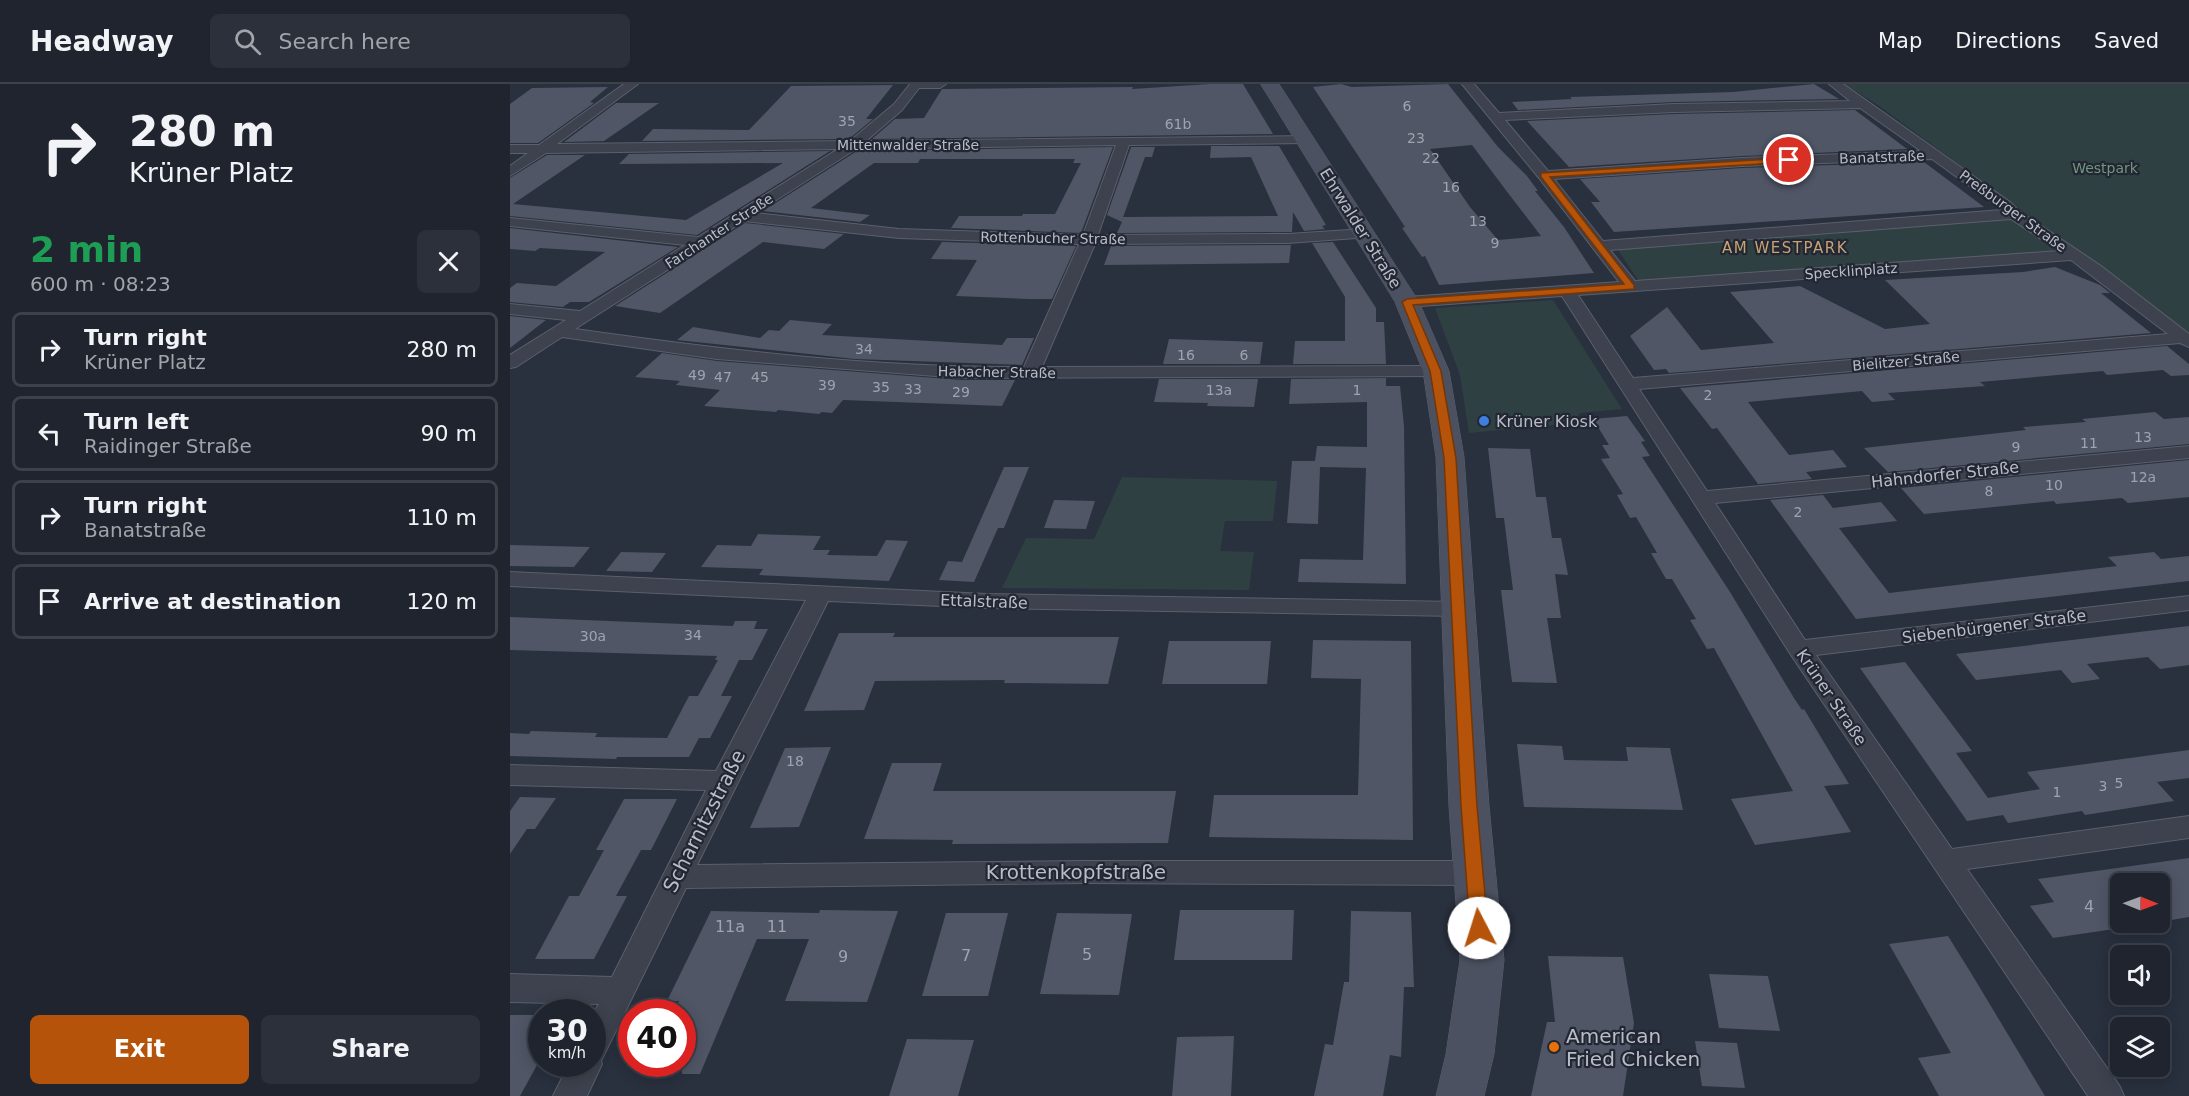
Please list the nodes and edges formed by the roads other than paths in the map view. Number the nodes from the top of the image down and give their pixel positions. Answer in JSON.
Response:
{"nodes":[{"id":1,"x":632,"y":84,"type":"edge"},
{"id":2,"x":916,"y":84,"type":"edge"},
{"id":3,"x":940,"y":84,"type":"edge"},
{"id":4,"x":1270,"y":84,"type":"edge"},
{"id":5,"x":1468,"y":84,"type":"edge"},
{"id":6,"x":1835,"y":84,"type":"edge"},
{"id":7,"x":1862,"y":104,"type":"junction"},
{"id":8,"x":1497,"y":117,"type":"junction"},
{"id":9,"x":1305,"y":139,"type":"junction"},
{"id":10,"x":1123,"y":143,"type":"junction"},
{"id":11,"x":852,"y":145,"type":"junction"},
{"id":12,"x":546,"y":148,"type":"junction"},
{"id":13,"x":510,"y":149,"type":"edge"},
{"id":14,"x":1932,"y":154,"type":"junction"},
{"id":15,"x":510,"y":172,"type":"edge"},
{"id":16,"x":1544,"y":175,"type":"junction"},
{"id":17,"x":2014,"y":214,"type":"junction"},
{"id":18,"x":743,"y":216,"type":"junction"},
{"id":19,"x":510,"y":222,"type":"edge"},
{"id":20,"x":1365,"y":234,"type":"junction"},
{"id":21,"x":1089,"y":240,"type":"junction"},
{"id":22,"x":702,"y":242,"type":"junction"},
{"id":23,"x":1600,"y":246,"type":"junction"},
{"id":24,"x":2072,"y":255,"type":"junction"},
{"id":25,"x":1631,"y":287,"type":"junction"},
{"id":26,"x":1567,"y":291,"type":"junction"},
{"id":27,"x":1407,"y":302,"type":"junction"},
{"id":28,"x":510,"y":309,"type":"edge"},
{"id":29,"x":585,"y":317,"type":"junction"},
{"id":30,"x":561,"y":332,"type":"junction"},
{"id":31,"x":2186,"y":340,"type":"edge"},
{"id":32,"x":510,"y":363,"type":"edge"},
{"id":33,"x":1436,"y":371,"type":"junction"},
{"id":34,"x":1030,"y":374,"type":"junction"},
{"id":35,"x":1628,"y":384,"type":"junction"},
{"id":36,"x":2189,"y":452,"type":"edge"},
{"id":37,"x":1702,"y":498,"type":"junction"},
{"id":38,"x":510,"y":579,"type":"edge"},
{"id":39,"x":820,"y":594,"type":"junction"},
{"id":40,"x":2189,"y":603,"type":"edge"},
{"id":41,"x":1458,"y":609,"type":"junction"},
{"id":42,"x":1800,"y":649,"type":"junction"},
{"id":43,"x":510,"y":775,"type":"edge"},
{"id":44,"x":724,"y":781,"type":"junction"},
{"id":45,"x":2189,"y":827,"type":"edge"},
{"id":46,"x":1945,"y":861,"type":"junction"},
{"id":47,"x":1475,"y":873,"type":"junction"},
{"id":48,"x":676,"y":877,"type":"junction"},
{"id":49,"x":510,"y":988,"type":"edge"},
{"id":50,"x":621,"y":991,"type":"junction"},
{"id":51,"x":606,"y":1022,"type":"edge"},
{"id":52,"x":580,"y":1077,"type":"edge"},
{"id":53,"x":570,"y":1096,"type":"edge"},
{"id":54,"x":1460,"y":1096,"type":"edge"},
{"id":55,"x":2107,"y":1096,"type":"edge"}],
"edges":[{"from":1,"to":12,"type":"street"},
{"from":2,"to":3,"type":"street"},
{"from":2,"to":11,"type":"street","name":"Farchanter Straße"},
{"from":4,"to":9,"type":"street","name":"Ehrwalder Straße"},
{"from":5,"to":8,"type":"street"},
{"from":6,"to":7,"type":"street","name":"Preßburger Straße"},
{"from":7,"to":8,"type":"street"},
{"from":7,"to":14,"type":"street","name":"Preßburger Straße"},
{"from":8,"to":16,"type":"street"},
{"from":9,"to":10,"type":"street","name":"Mittenwalder Straße"},
{"from":9,"to":20,"type":"street","name":"Ehrwalder Straße"},
{"from":10,"to":11,"type":"street","name":"Mittenwalder Straße"},
{"from":10,"to":21,"type":"street"},
{"from":11,"to":12,"type":"street","name":"Mittenwalder Straße"},
{"from":11,"to":18,"type":"street","name":"Farchanter Straße"},
{"from":12,"to":13,"type":"street","name":"Mittenwalder Straße"},
{"from":12,"to":15,"type":"street"},
{"from":14,"to":16,"type":"street","name":"Banatstraße"},
{"from":14,"to":17,"type":"street","name":"Preßburger Straße"},
{"from":16,"to":23,"type":"street"},
{"from":17,"to":23,"type":"street"},
{"from":17,"to":24,"type":"street","name":"Preßburger Straße"},
{"from":18,"to":21,"type":"street","name":"Rottenbucher Straße"},
{"from":18,"to":22,"type":"street","name":"Farchanter Straße"},
{"from":19,"to":22,"type":"street"},
{"from":20,"to":21,"type":"street","name":"Rottenbucher Straße"},
{"from":20,"to":27,"type":"street","name":"Ehrwalder Straße"},
{"from":21,"to":34,"type":"street"},
{"from":22,"to":29,"type":"street","name":"Farchanter Straße"},
{"from":23,"to":25,"type":"street"},
{"from":24,"to":25,"type":"street","name":"Specklinplatz"},
{"from":24,"to":31,"type":"street","name":"Preßburger Straße"},
{"from":25,"to":26,"type":"street","name":"Specklinplatz"},
{"from":26,"to":27,"type":"street","name":"Specklinplatz"},
{"from":26,"to":35,"type":"street","name":"Krüner Straße"},
{"from":27,"to":33,"type":"street","name":"Ehrwalder Straße"},
{"from":28,"to":29,"type":"street"},
{"from":29,"to":30,"type":"street","name":"Farchanter Straße"},
{"from":30,"to":32,"type":"street","name":"Farchanter Straße"},
{"from":30,"to":34,"type":"street","name":"Habacher Straße"},
{"from":31,"to":35,"type":"street","name":"Bielitzer Straße"},
{"from":33,"to":34,"type":"street","name":"Habacher Straße"},
{"from":33,"to":41,"type":"street","name":"Ehrwalder Straße"},
{"from":35,"to":37,"type":"street","name":"Krüner Straße"},
{"from":36,"to":37,"type":"street","name":"Hahndorfer Straße"},
{"from":37,"to":42,"type":"street","name":"Krüner Straße"},
{"from":38,"to":39,"type":"street","name":"Ettalstraße"},
{"from":39,"to":41,"type":"street","name":"Ettalstraße"},
{"from":39,"to":44,"type":"street","name":"Scharnitzstraße"},
{"from":40,"to":42,"type":"street","name":"Siebenbürgener Straße"},
{"from":41,"to":47,"type":"street","name":"Ehrwalder Straße"},
{"from":42,"to":46,"type":"street","name":"Krüner Straße"},
{"from":43,"to":44,"type":"street"},
{"from":44,"to":48,"type":"street","name":"Scharnitzstraße"},
{"from":45,"to":46,"type":"street"},
{"from":46,"to":55,"type":"street","name":"Krüner Straße"},
{"from":47,"to":48,"type":"street","name":"Krottenkopfstraße"},
{"from":47,"to":54,"type":"street","name":"Ehrwalder Straße"},
{"from":48,"to":50,"type":"street","name":"Scharnitzstraße"},
{"from":49,"to":50,"type":"street"},
{"from":50,"to":51,"type":"street","name":"Scharnitzstraße"},
{"from":52,"to":53,"type":"street"}]}
